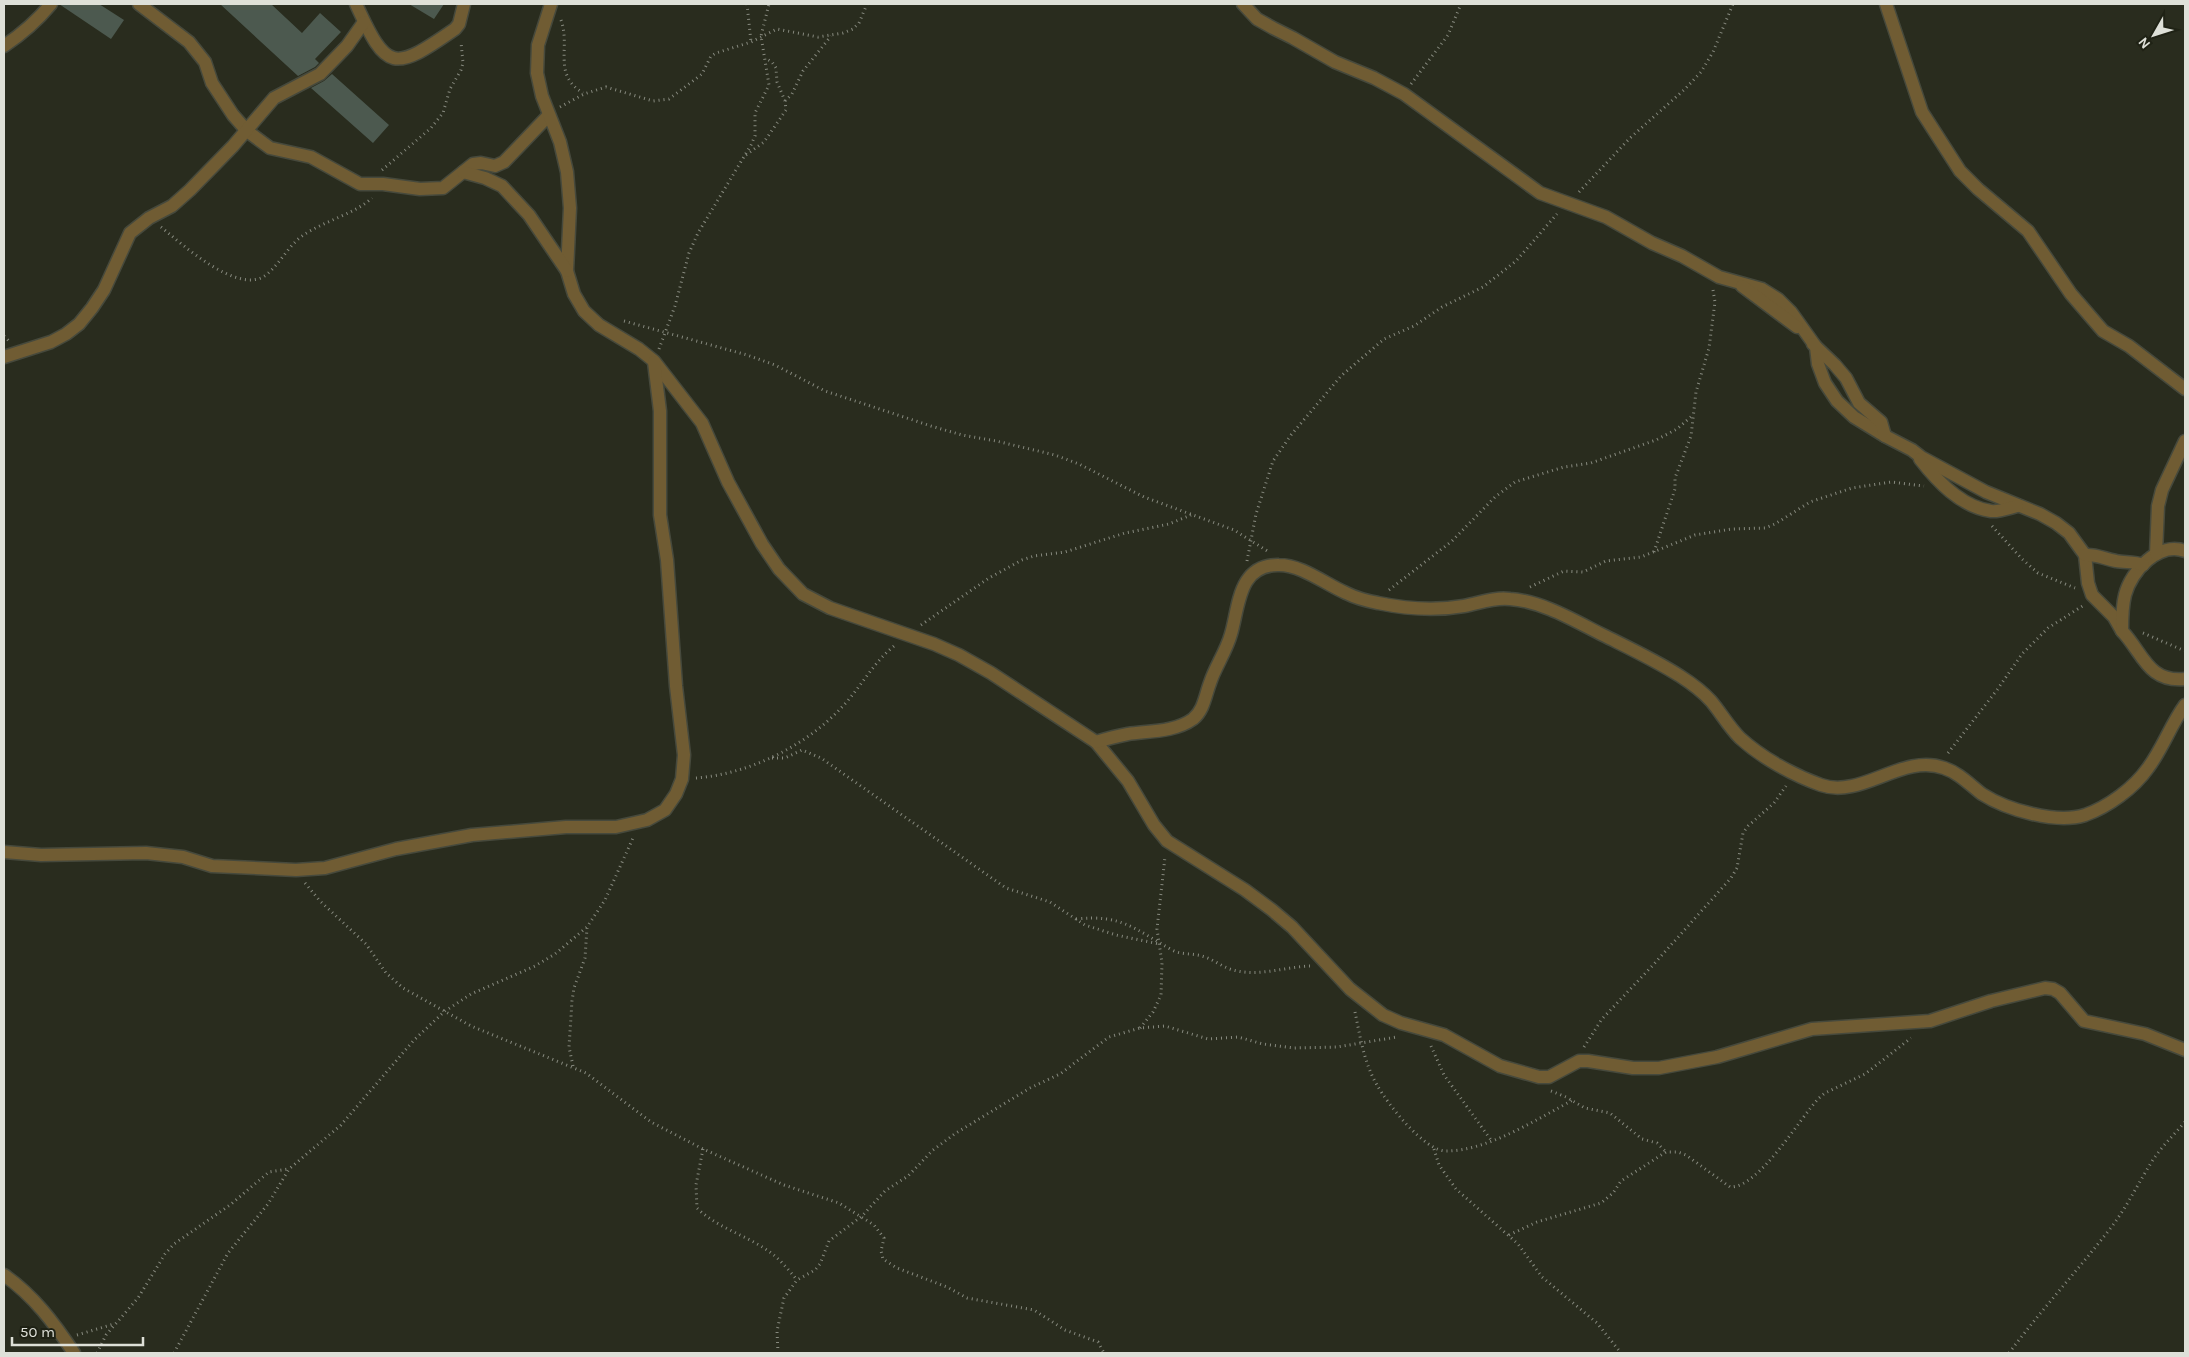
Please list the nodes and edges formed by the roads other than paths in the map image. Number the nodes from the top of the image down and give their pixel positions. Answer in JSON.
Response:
{"nodes":[{"id":1,"x":51,"y":4,"type":"edge"},
{"id":2,"x":139,"y":4,"type":"edge"},
{"id":3,"x":356,"y":4,"type":"edge"},
{"id":4,"x":464,"y":4,"type":"edge"},
{"id":5,"x":551,"y":4,"type":"edge"},
{"id":6,"x":1243,"y":4,"type":"edge"},
{"id":7,"x":1886,"y":4,"type":"edge"},
{"id":8,"x":364,"y":22,"type":"junction"},
{"id":9,"x":4,"y":46,"type":"edge"},
{"id":10,"x":549,"y":115,"type":"junction"},
{"id":11,"x":247,"y":131,"type":"junction"},
{"id":12,"x":463,"y":172,"type":"junction"},
{"id":13,"x":567,"y":271,"type":"junction"},
{"id":14,"x":1816,"y":347,"type":"junction"},
{"id":15,"x":4,"y":357,"type":"edge"},
{"id":16,"x":654,"y":361,"type":"junction"},
{"id":17,"x":2185,"y":389,"type":"edge"},
{"id":18,"x":1885,"y":436,"type":"junction"},
{"id":19,"x":2185,"y":440,"type":"edge"},
{"id":20,"x":1912,"y":450,"type":"junction"},
{"id":21,"x":2017,"y":506,"type":"junction"},
{"id":22,"x":2185,"y":551,"type":"edge"},
{"id":23,"x":2156,"y":554,"type":"junction"},
{"id":24,"x":2085,"y":555,"type":"junction"},
{"id":25,"x":2143,"y":565,"type":"junction"},
{"id":26,"x":2122,"y":631,"type":"junction"},
{"id":27,"x":2185,"y":678,"type":"edge"},
{"id":28,"x":2185,"y":704,"type":"edge"},
{"id":29,"x":1096,"y":742,"type":"junction"},
{"id":30,"x":4,"y":852,"type":"edge"},
{"id":31,"x":2185,"y":1050,"type":"edge"},
{"id":32,"x":4,"y":1275,"type":"edge"},
{"id":33,"x":74,"y":1353,"type":"edge"}],
"edges":[{"from":1,"to":9,"type":"street"},
{"from":2,"to":11,"type":"street"},
{"from":3,"to":8,"type":"street"},
{"from":4,"to":8,"type":"street"},
{"from":5,"to":10,"type":"street"},
{"from":6,"to":14,"type":"street"},
{"from":7,"to":17,"type":"street"},
{"from":8,"to":11,"type":"street"},
{"from":10,"to":12,"type":"street"},
{"from":10,"to":13,"type":"street"},
{"from":11,"to":12,"type":"street"},
{"from":11,"to":15,"type":"street"},
{"from":12,"to":13,"type":"street"},
{"from":13,"to":16,"type":"street"},
{"from":14,"to":18,"type":"street"},
{"from":14,"to":18,"type":"street"},
{"from":16,"to":29,"type":"street"},
{"from":16,"to":30,"type":"street"},
{"from":18,"to":20,"type":"street"},
{"from":19,"to":23,"type":"street"},
{"from":20,"to":21,"type":"street"},
{"from":20,"to":21,"type":"street"},
{"from":21,"to":24,"type":"street"},
{"from":22,"to":23,"type":"street"},
{"from":23,"to":25,"type":"street"},
{"from":24,"to":25,"type":"street"},
{"from":24,"to":26,"type":"street"},
{"from":25,"to":26,"type":"street"},
{"from":26,"to":27,"type":"street"},
{"from":28,"to":29,"type":"street"},
{"from":29,"to":31,"type":"street"},
{"from":32,"to":33,"type":"street"}]}
